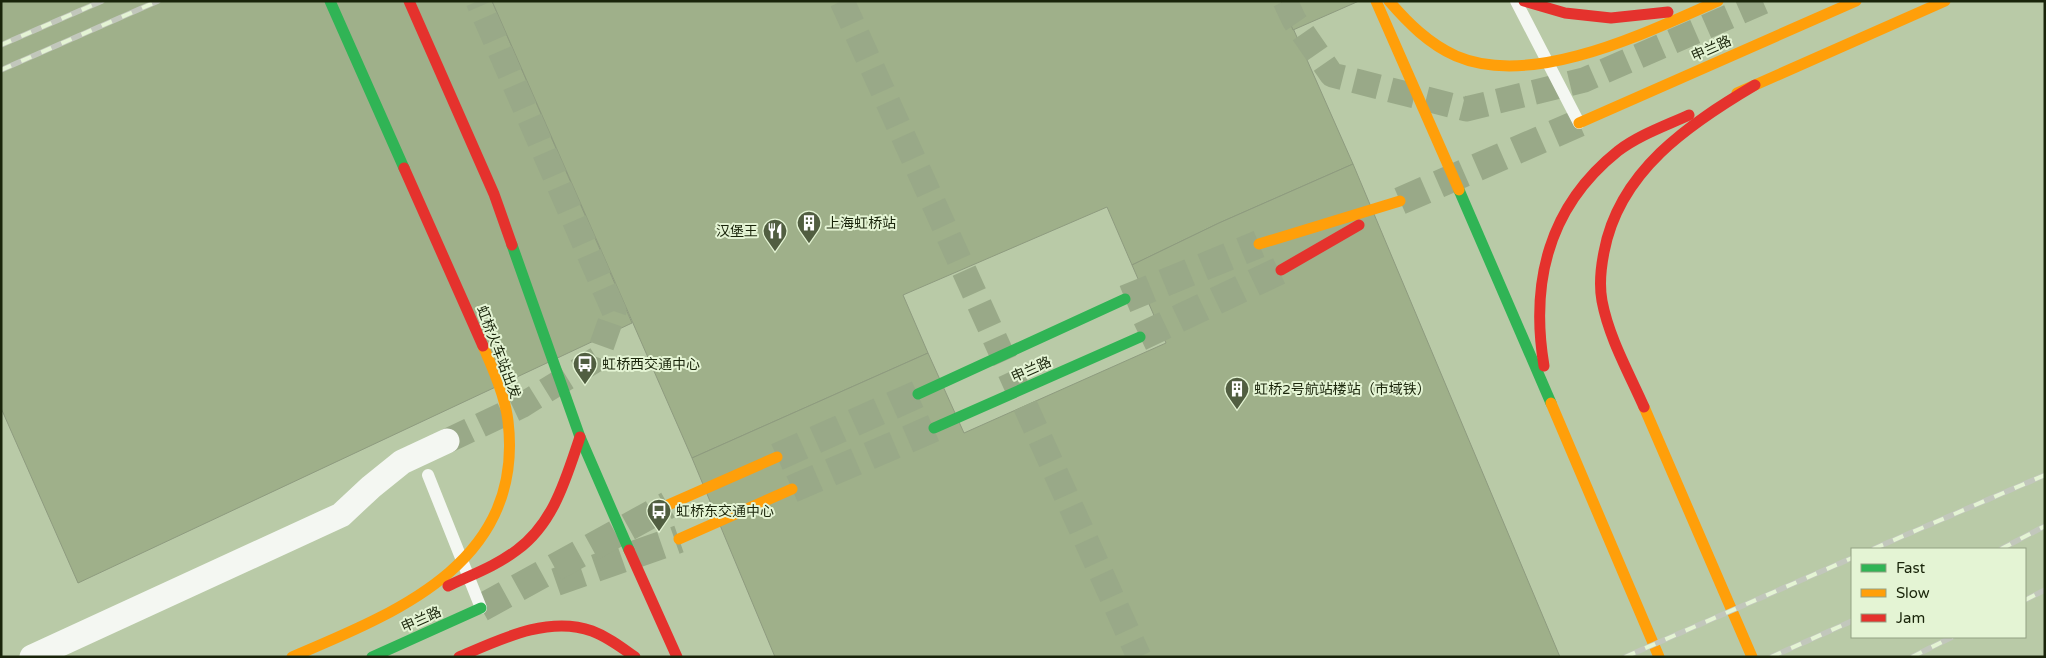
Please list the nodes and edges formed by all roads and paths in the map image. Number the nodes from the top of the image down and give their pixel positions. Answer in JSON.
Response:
{"nodes":[{"id":1,"x":330,"y":1,"type":"edge"},
{"id":2,"x":409,"y":1,"type":"edge"},
{"id":3,"x":1376,"y":1,"type":"edge"},
{"id":4,"x":1389,"y":1,"type":"edge"},
{"id":5,"x":1516,"y":1,"type":"edge"},
{"id":6,"x":1524,"y":1,"type":"edge"},
{"id":7,"x":1712,"y":1,"type":"edge"},
{"id":8,"x":1718,"y":1,"type":"edge"},
{"id":9,"x":1856,"y":1,"type":"edge"},
{"id":10,"x":1945,"y":1,"type":"edge"},
{"id":11,"x":1755,"y":85,"type":"junction"},
{"id":12,"x":1579,"y":123,"type":"joint"},
{"id":13,"x":1259,"y":244,"type":"tunnel mouth"},
{"id":14,"x":1280,"y":270,"type":"tunnel mouth"},
{"id":15,"x":1125,"y":299,"type":"tunnel mouth"},
{"id":16,"x":1140,"y":337,"type":"tunnel mouth"},
{"id":17,"x":918,"y":394,"type":"tunnel mouth"},
{"id":18,"x":1549,"y":399,"type":"junction"},
{"id":19,"x":934,"y":428,"type":"tunnel mouth"},
{"id":20,"x":580,"y":437,"type":"junction"},
{"id":21,"x":447,"y":441,"type":"tunnel mouth"},
{"id":22,"x":777,"y":457,"type":"tunnel mouth"},
{"id":23,"x":428,"y":475,"type":"dead end"},
{"id":24,"x":792,"y":489,"type":"tunnel mouth"},
{"id":25,"x":668,"y":506,"type":"tunnel mouth"},
{"id":26,"x":679,"y":539,"type":"tunnel mouth"},
{"id":27,"x":481,"y":608,"type":"joint"},
{"id":28,"x":393,"y":613,"type":"junction"},
{"id":29,"x":32,"y":657,"type":"edge"},
{"id":30,"x":292,"y":657,"type":"edge"},
{"id":31,"x":372,"y":657,"type":"edge"},
{"id":32,"x":459,"y":657,"type":"edge"},
{"id":33,"x":635,"y":657,"type":"edge"},
{"id":34,"x":677,"y":657,"type":"edge"},
{"id":35,"x":1659,"y":657,"type":"edge"},
{"id":36,"x":1752,"y":657,"type":"edge"}],
"edges":[{"from":1,"to":28,"type":"main road","name":"虹桥火车站出发"},
{"from":2,"to":20,"type":"main road"},
{"from":3,"to":18,"type":"main road"},
{"from":4,"to":8,"type":"main road"},
{"from":5,"to":12,"type":"lane"},
{"from":6,"to":7,"type":"main road"},
{"from":9,"to":12,"type":"main road","name":"申兰路"},
{"from":10,"to":11,"type":"main road"},
{"from":11,"to":18,"type":"main road"},
{"from":11,"to":36,"type":"main road"},
{"from":13,"to":14,"type":"main road"},
{"from":15,"to":17,"type":"main road"},
{"from":16,"to":19,"type":"main road","name":"申兰路"},
{"from":18,"to":35,"type":"main road"},
{"from":20,"to":28,"type":"main road"},
{"from":20,"to":34,"type":"main road"},
{"from":21,"to":29,"type":"street"},
{"from":22,"to":25,"type":"main road"},
{"from":23,"to":27,"type":"lane"},
{"from":24,"to":26,"type":"main road"},
{"from":27,"to":31,"type":"main road","name":"申兰路"},
{"from":28,"to":30,"type":"main road","name":"虹桥火车站出发"},
{"from":32,"to":33,"type":"main road"}]}
